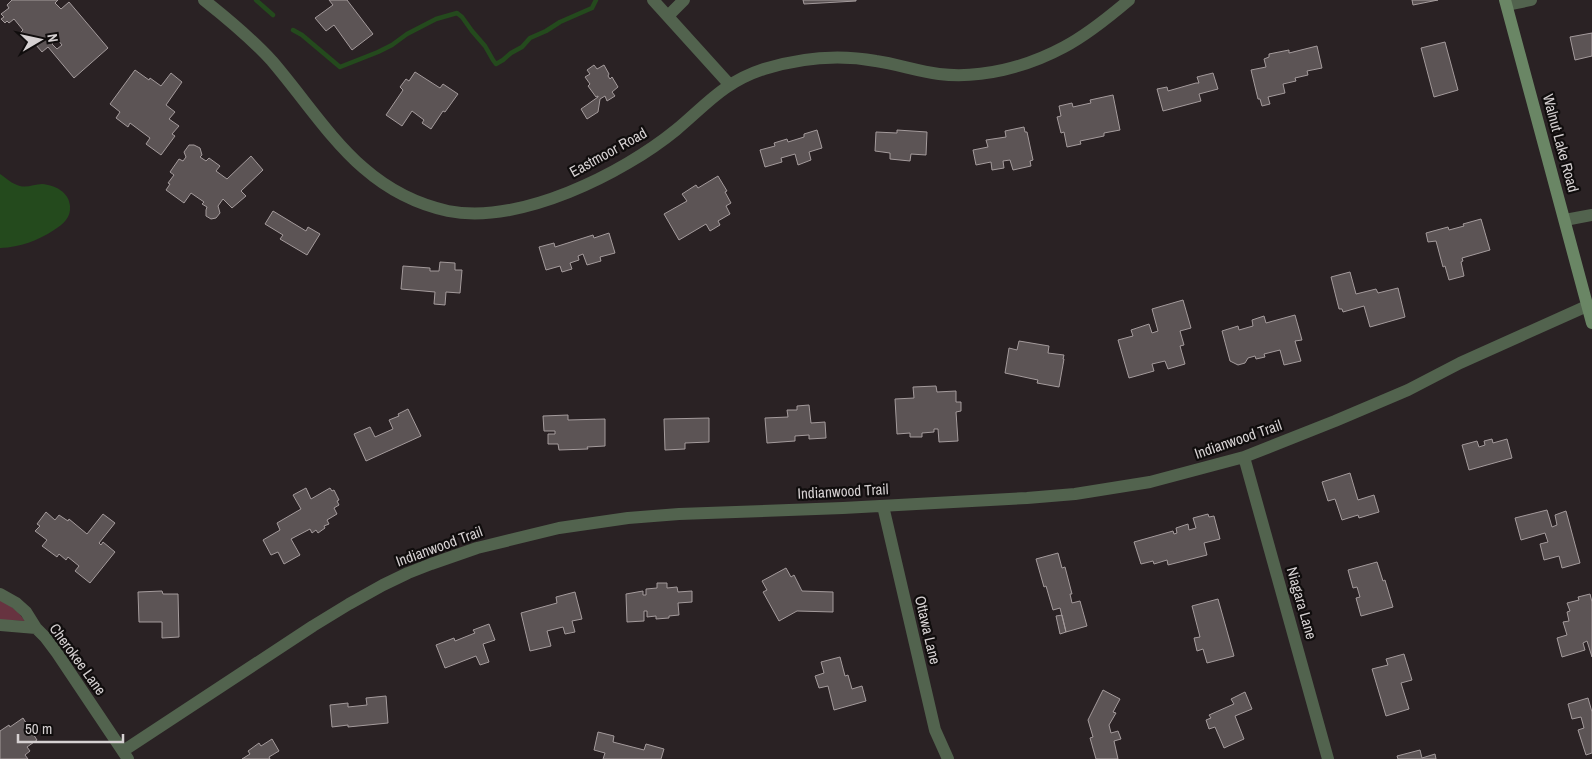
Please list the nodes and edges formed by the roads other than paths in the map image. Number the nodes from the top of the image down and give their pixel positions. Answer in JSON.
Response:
{"nodes":[{"id":1,"x":204,"y":0,"type":"edge"},
{"id":2,"x":653,"y":0,"type":"edge"},
{"id":3,"x":684,"y":0,"type":"edge"},
{"id":4,"x":1129,"y":0,"type":"edge"},
{"id":5,"x":1531,"y":0,"type":"edge"},
{"id":6,"x":1506,"y":2,"type":"edge"},
{"id":7,"x":668,"y":16,"type":"junction"},
{"id":8,"x":730,"y":84,"type":"junction"},
{"id":9,"x":1592,"y":215,"type":"edge"},
{"id":10,"x":1565,"y":220,"type":"junction"},
{"id":11,"x":1587,"y":306,"type":"junction"},
{"id":12,"x":1592,"y":324,"type":"edge"},
{"id":13,"x":1244,"y":457,"type":"junction"},
{"id":14,"x":883,"y":506,"type":"junction"},
{"id":15,"x":0,"y":594,"type":"edge"},
{"id":16,"x":0,"y":625,"type":"edge"},
{"id":17,"x":36,"y":628,"type":"junction"},
{"id":18,"x":125,"y":755,"type":"edge"},
{"id":19,"x":948,"y":759,"type":"edge"},
{"id":20,"x":1328,"y":759,"type":"edge"}],
"edges":[{"from":1,"to":8,"type":"street","name":"Eastmoor Road"},
{"from":2,"to":7,"type":"street"},
{"from":3,"to":7,"type":"street"},
{"from":4,"to":8,"type":"street","name":"Eastmoor Road"},
{"from":5,"to":6,"type":"street"},
{"from":6,"to":10,"type":"street","name":"Walnut Lake Road"},
{"from":7,"to":8,"type":"street"},
{"from":9,"to":10,"type":"street"},
{"from":10,"to":11,"type":"street","name":"Walnut Lake Road"},
{"from":11,"to":12,"type":"street","name":"Walnut Lake Road"},
{"from":11,"to":13,"type":"street","name":"Indianwood Trail"},
{"from":13,"to":14,"type":"street","name":"Indianwood Trail"},
{"from":13,"to":20,"type":"street","name":"Niagara Lane"},
{"from":14,"to":18,"type":"street","name":"Indianwood Trail"},
{"from":14,"to":19,"type":"street","name":"Ottawa Lane"},
{"from":15,"to":17,"type":"street","name":"Cherokee Lane"},
{"from":16,"to":17,"type":"street","name":"Cherokee Lane"},
{"from":17,"to":18,"type":"street","name":"Cherokee Lane"}]}
